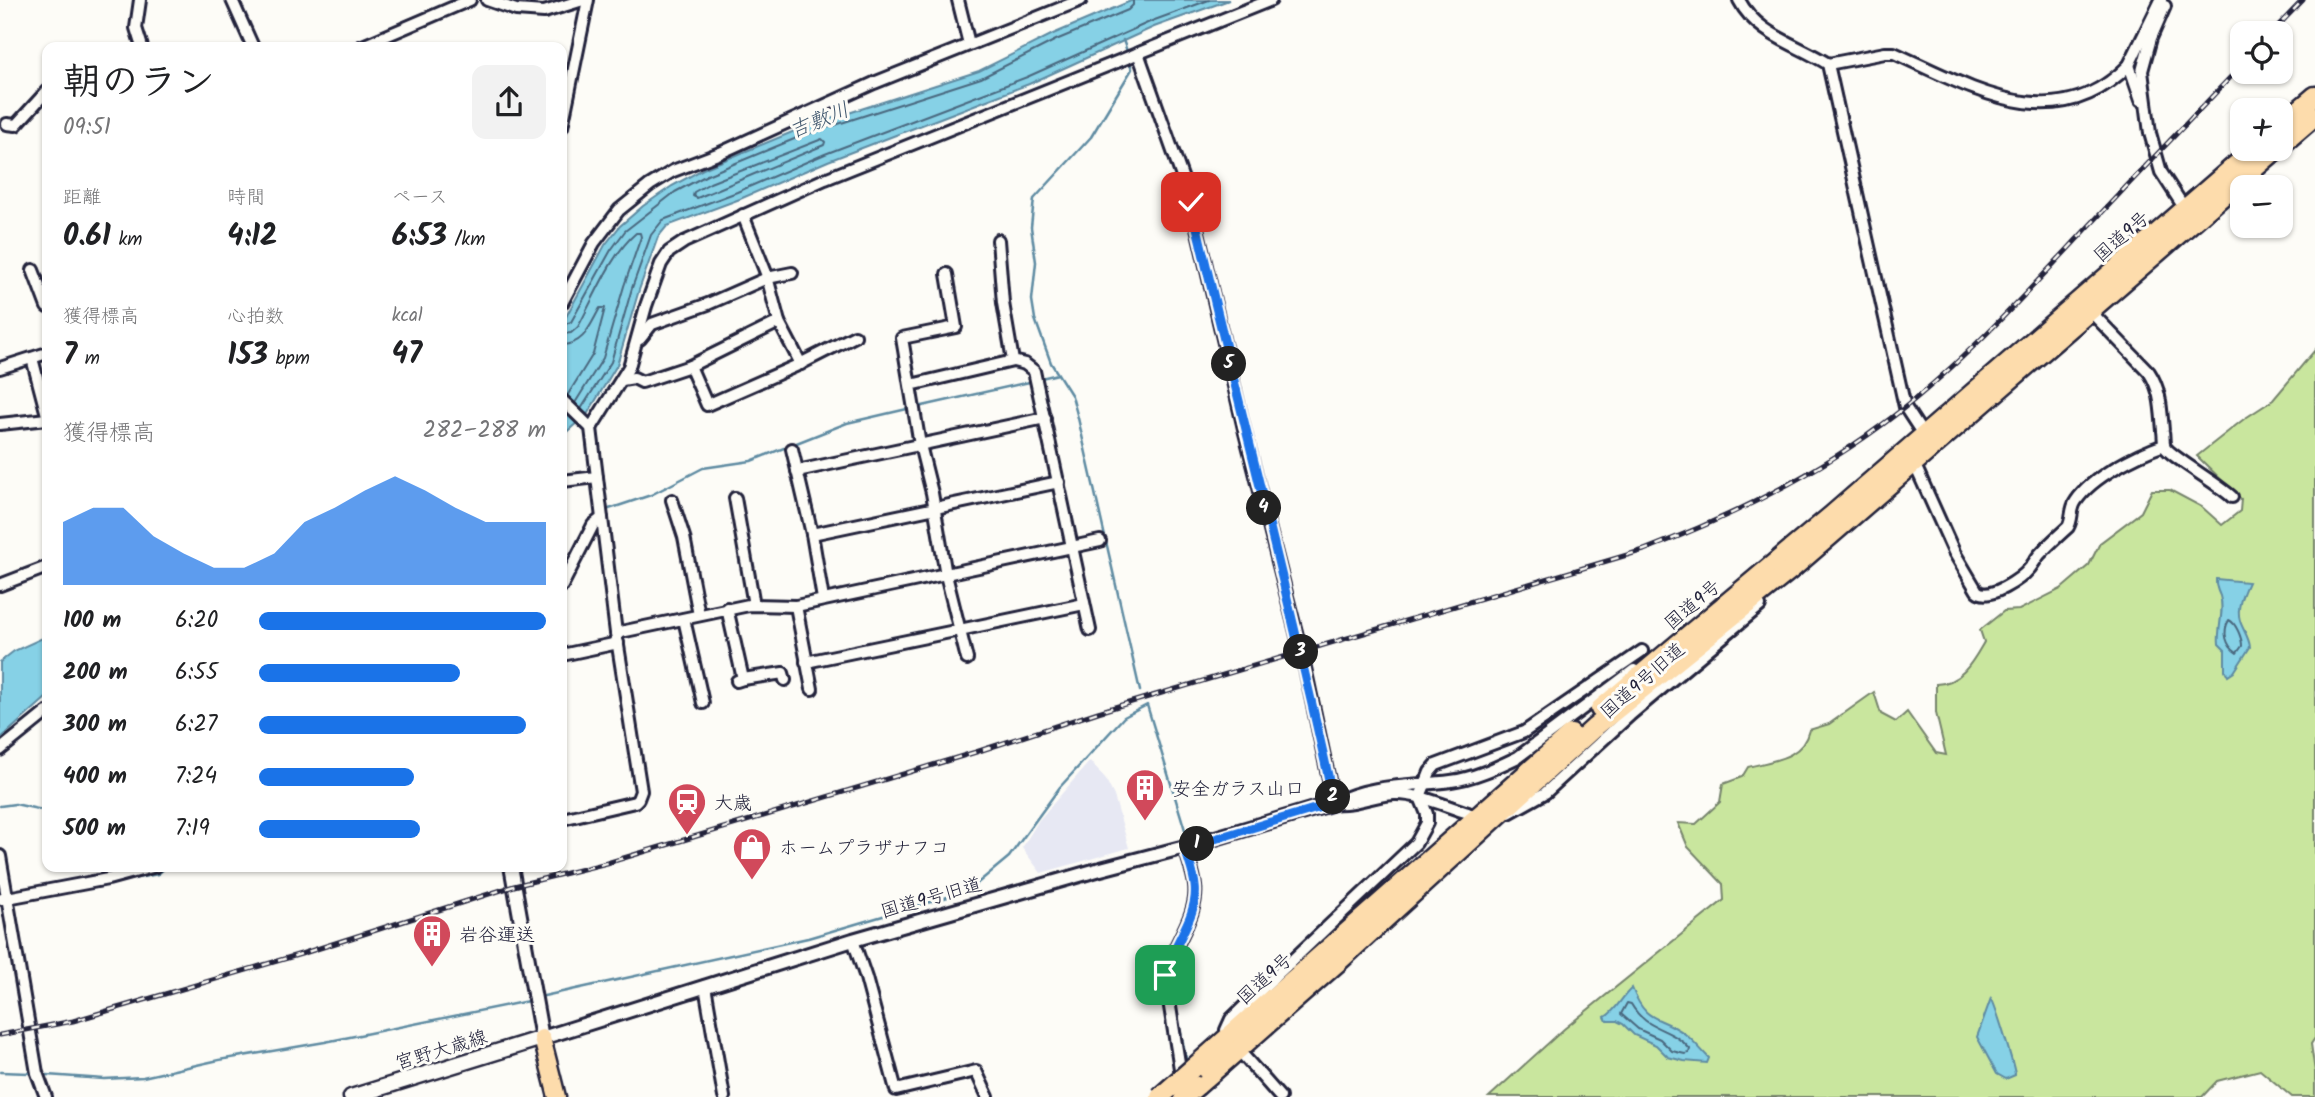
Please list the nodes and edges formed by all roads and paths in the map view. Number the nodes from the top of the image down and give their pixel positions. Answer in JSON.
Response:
{"nodes":[{"id":1,"x":140,"y":0,"type":"edge"},
{"id":2,"x":232,"y":0,"type":"edge"},
{"id":3,"x":470,"y":0,"type":"edge"},
{"id":4,"x":487,"y":0,"type":"edge"},
{"id":5,"x":585,"y":0,"type":"edge"},
{"id":6,"x":958,"y":0,"type":"edge"},
{"id":7,"x":1081,"y":0,"type":"edge"},
{"id":8,"x":1271,"y":0,"type":"edge"},
{"id":9,"x":1739,"y":0,"type":"edge"},
{"id":10,"x":2161,"y":0,"type":"edge"},
{"id":11,"x":2167,"y":0,"type":"edge"},
{"id":12,"x":140,"y":42,"type":"edge"},
{"id":13,"x":251,"y":42,"type":"edge"},
{"id":14,"x":371,"y":42,"type":"edge"},
{"id":15,"x":969,"y":44,"type":"junction"},
{"id":16,"x":1136,"y":54,"type":"junction"},
{"id":17,"x":1828,"y":64,"type":"junction"},
{"id":18,"x":2130,"y":65,"type":"junction"},
{"id":19,"x":42,"y":96,"type":"edge"},
{"id":20,"x":2315,"y":96,"type":"edge"},
{"id":21,"x":567,"y":99,"type":"edge"},
{"id":22,"x":2147,"y":107,"type":"junction"},
{"id":23,"x":2293,"y":115,"type":"edge"},
{"id":24,"x":2315,"y":116,"type":"edge"},
{"id":25,"x":2,"y":123,"type":"edge"},
{"id":26,"x":2293,"y":134,"type":"edge"},
{"id":27,"x":2240,"y":161,"type":"edge"},
{"id":28,"x":2262,"y":161,"type":"edge"},
{"id":29,"x":2185,"y":209,"type":"junction"},
{"id":30,"x":743,"y":215,"type":"junction"},
{"id":31,"x":998,"y":240,"type":"dead end"},
{"id":32,"x":33,"y":270,"type":"dead end"},
{"id":33,"x":792,"y":272,"type":"dead end"},
{"id":34,"x":947,"y":274,"type":"dead end"},
{"id":35,"x":767,"y":278,"type":"junction"},
{"id":36,"x":42,"y":294,"type":"edge"},
{"id":37,"x":567,"y":294,"type":"edge"},
{"id":38,"x":2090,"y":311,"type":"junction"},
{"id":39,"x":779,"y":322,"type":"junction"},
{"id":40,"x":855,"y":337,"type":"dead end"},
{"id":41,"x":636,"y":344,"type":"junction"},
{"id":42,"x":42,"y":355,"type":"edge"},
{"id":43,"x":32,"y":358,"type":"junction"},
{"id":44,"x":1013,"y":361,"type":"junction"},
{"id":45,"x":801,"y":364,"type":"junction"},
{"id":46,"x":690,"y":366,"type":"junction"},
{"id":47,"x":0,"y":368,"type":"edge"},
{"id":48,"x":622,"y":380,"type":"junction"},
{"id":49,"x":911,"y":385,"type":"junction"},
{"id":50,"x":42,"y":397,"type":"edge"},
{"id":51,"x":567,"y":405,"type":"edge"},
{"id":52,"x":42,"y":418,"type":"edge"},
{"id":53,"x":1045,"y":418,"type":"junction"},
{"id":54,"x":0,"y":424,"type":"edge"},
{"id":55,"x":588,"y":424,"type":"junction"},
{"id":56,"x":1924,"y":436,"type":"junction"},
{"id":57,"x":920,"y":445,"type":"junction"},
{"id":58,"x":2164,"y":445,"type":"junction"},
{"id":59,"x":792,"y":449,"type":"dead end"},
{"id":60,"x":1914,"y":463,"type":"junction"},
{"id":61,"x":797,"y":471,"type":"junction"},
{"id":62,"x":597,"y":477,"type":"junction"},
{"id":63,"x":567,"y":480,"type":"edge"},
{"id":64,"x":1059,"y":482,"type":"junction"},
{"id":65,"x":2232,"y":496,"type":"dead end"},
{"id":66,"x":735,"y":498,"type":"dead end"},
{"id":67,"x":672,"y":500,"type":"dead end"},
{"id":68,"x":935,"y":508,"type":"junction"},
{"id":69,"x":602,"y":518,"type":"junction"},
{"id":70,"x":812,"y":534,"type":"junction"},
{"id":71,"x":1100,"y":541,"type":"dead end"},
{"id":72,"x":1073,"y":548,"type":"junction"},
{"id":73,"x":1794,"y":567,"type":"junction"},
{"id":74,"x":42,"y":569,"type":"edge"},
{"id":75,"x":946,"y":575,"type":"junction"},
{"id":76,"x":567,"y":576,"type":"edge"},
{"id":77,"x":0,"y":585,"type":"edge"},
{"id":78,"x":823,"y":599,"type":"junction"},
{"id":79,"x":1084,"y":604,"type":"junction"},
{"id":80,"x":754,"y":605,"type":"junction"},
{"id":81,"x":796,"y":606,"type":"junction"},
{"id":82,"x":727,"y":608,"type":"junction"},
{"id":83,"x":699,"y":615,"type":"junction"},
{"id":84,"x":684,"y":618,"type":"junction"},
{"id":85,"x":1090,"y":630,"type":"dead end"},
{"id":86,"x":960,"y":631,"type":"junction"},
{"id":87,"x":617,"y":638,"type":"junction"},
{"id":88,"x":1642,"y":651,"type":"dead end"},
{"id":89,"x":567,"y":653,"type":"edge"},
{"id":90,"x":1662,"y":656,"type":"junction"},
{"id":91,"x":967,"y":659,"type":"dead end"},
{"id":92,"x":806,"y":662,"type":"junction"},
{"id":93,"x":783,"y":673,"type":"dead end"},
{"id":94,"x":812,"y":689,"type":"dead end"},
{"id":95,"x":703,"y":703,"type":"dead end"},
{"id":96,"x":42,"y":716,"type":"edge"},
{"id":97,"x":0,"y":750,"type":"edge"},
{"id":98,"x":1426,"y":782,"type":"junction"},
{"id":99,"x":1420,"y":797,"type":"junction"},
{"id":100,"x":1334,"y":803,"type":"junction"},
{"id":101,"x":1468,"y":813,"type":"dead end"},
{"id":102,"x":1508,"y":813,"type":"dead end"},
{"id":103,"x":567,"y":818,"type":"edge"},
{"id":104,"x":1185,"y":848,"type":"junction"},
{"id":105,"x":0,"y":856,"type":"edge"},
{"id":106,"x":133,"y":872,"type":"edge"},
{"id":107,"x":512,"y":872,"type":"edge"},
{"id":108,"x":3,"y":898,"type":"edge"},
{"id":109,"x":853,"y":940,"type":"junction"},
{"id":110,"x":705,"y":986,"type":"junction"},
{"id":111,"x":542,"y":1038,"type":"junction"},
{"id":112,"x":1233,"y":1044,"type":"junction"},
{"id":113,"x":1190,"y":1087,"type":"edge"},
{"id":114,"x":897,"y":1093,"type":"edge"},
{"id":115,"x":46,"y":1097,"type":"edge"},
{"id":116,"x":351,"y":1097,"type":"edge"},
{"id":117,"x":557,"y":1097,"type":"edge"},
{"id":118,"x":724,"y":1097,"type":"edge"},
{"id":119,"x":988,"y":1097,"type":"edge"},
{"id":120,"x":1160,"y":1097,"type":"edge"},
{"id":121,"x":1280,"y":1097,"type":"edge"}],
"edges":[{"from":1,"to":12,"type":"street"},
{"from":2,"to":13,"type":"street"},
{"from":3,"to":14,"type":"street"},
{"from":4,"to":5,"type":"street"},
{"from":5,"to":21,"type":"street"},
{"from":6,"to":15,"type":"street"},
{"from":7,"to":15,"type":"street"},
{"from":8,"to":16,"type":"street"},
{"from":9,"to":17,"type":"street"},
{"from":10,"to":18,"type":"street"},
{"from":11,"to":22,"type":"street"},
{"from":15,"to":37,"type":"street"},
{"from":16,"to":30,"type":"street"},
{"from":16,"to":100,"type":"street"},
{"from":17,"to":18,"type":"street"},
{"from":17,"to":56,"type":"street"},
{"from":18,"to":22,"type":"street"},
{"from":19,"to":25,"type":"street"},
{"from":20,"to":23,"type":"highway"},
{"from":22,"to":29,"type":"street"},
{"from":24,"to":26,"type":"highway","name":"国道9号"},
{"from":27,"to":29,"type":"highway","name":"国道9号"},
{"from":28,"to":38,"type":"highway","name":"国道9号"},
{"from":29,"to":56,"type":"highway","name":"国道9号"},
{"from":30,"to":35,"type":"street"},
{"from":30,"to":41,"type":"street"},
{"from":31,"to":44,"type":"street"},
{"from":32,"to":36,"type":"street"},
{"from":33,"to":35,"type":"street"},
{"from":34,"to":49,"type":"street"},
{"from":35,"to":39,"type":"street"},
{"from":35,"to":41,"type":"street"},
{"from":38,"to":58,"type":"street"},
{"from":38,"to":60,"type":"highway","name":"国道9号"},
{"from":39,"to":45,"type":"street"},
{"from":39,"to":46,"type":"street"},
{"from":40,"to":45,"type":"street"},
{"from":41,"to":48,"type":"street"},
{"from":42,"to":43,"type":"street"},
{"from":43,"to":47,"type":"street"},
{"from":43,"to":50,"type":"street"},
{"from":44,"to":49,"type":"street"},
{"from":44,"to":53,"type":"street"},
{"from":45,"to":46,"type":"street"},
{"from":46,"to":48,"type":"street"},
{"from":48,"to":55,"type":"street"},
{"from":49,"to":57,"type":"street"},
{"from":51,"to":55,"type":"street"},
{"from":52,"to":54,"type":"street"},
{"from":53,"to":57,"type":"street"},
{"from":53,"to":64,"type":"street"},
{"from":55,"to":62,"type":"street"},
{"from":56,"to":90,"type":"highway","name":"国道9号"},
{"from":57,"to":61,"type":"street"},
{"from":57,"to":68,"type":"street"},
{"from":58,"to":60,"type":"street"},
{"from":58,"to":65,"type":"street"},
{"from":59,"to":61,"type":"street"},
{"from":60,"to":73,"type":"highway","name":"国道9号"},
{"from":61,"to":70,"type":"street"},
{"from":62,"to":63,"type":"street"},
{"from":62,"to":69,"type":"street"},
{"from":64,"to":68,"type":"street"},
{"from":64,"to":72,"type":"street"},
{"from":66,"to":80,"type":"street"},
{"from":67,"to":83,"type":"street"},
{"from":68,"to":70,"type":"street"},
{"from":68,"to":75,"type":"street"},
{"from":69,"to":76,"type":"street"},
{"from":69,"to":87,"type":"street"},
{"from":70,"to":78,"type":"street"},
{"from":71,"to":72,"type":"street"},
{"from":72,"to":75,"type":"street"},
{"from":72,"to":79,"type":"street"},
{"from":73,"to":102,"type":"street","name":"国道9号旧道"},
{"from":73,"to":112,"type":"highway","name":"国道9号"},
{"from":74,"to":77,"type":"street"},
{"from":75,"to":78,"type":"street"},
{"from":75,"to":86,"type":"street"},
{"from":78,"to":81,"type":"street"},
{"from":79,"to":85,"type":"street"},
{"from":79,"to":86,"type":"street"},
{"from":80,"to":81,"type":"street"},
{"from":80,"to":82,"type":"street"},
{"from":81,"to":92,"type":"street"},
{"from":82,"to":83,"type":"street"},
{"from":82,"to":93,"type":"street"},
{"from":83,"to":84,"type":"street"},
{"from":84,"to":87,"type":"street"},
{"from":84,"to":95,"type":"street"},
{"from":86,"to":91,"type":"street"},
{"from":86,"to":92,"type":"street"},
{"from":87,"to":89,"type":"street"},
{"from":87,"to":103,"type":"street"},
{"from":88,"to":98,"type":"street"},
{"from":90,"to":98,"type":"street","name":"国道9号旧道"},
{"from":90,"to":112,"type":"highway","name":"国道9号"},
{"from":92,"to":94,"type":"street"},
{"from":96,"to":97,"type":"street"},
{"from":98,"to":99,"type":"street"},
{"from":98,"to":100,"type":"street","name":"国道9号旧道"},
{"from":99,"to":100,"type":"street","name":"国道9号旧道"},
{"from":99,"to":101,"type":"street","name":"国道9号旧道"},
{"from":99,"to":112,"type":"street"},
{"from":100,"to":104,"type":"street","name":"国道9号旧道"},
{"from":104,"to":109,"type":"street","name":"国道9号旧道"},
{"from":104,"to":113,"type":"street"},
{"from":105,"to":108,"type":"street"},
{"from":106,"to":108,"type":"street"},
{"from":107,"to":111,"type":"street"},
{"from":108,"to":115,"type":"street"},
{"from":109,"to":110,"type":"street","name":"国道9号旧道"},
{"from":109,"to":114,"type":"street"},
{"from":110,"to":111,"type":"street","name":"国道9号旧道"},
{"from":110,"to":118,"type":"street"},
{"from":111,"to":116,"type":"main road","name":"宮野大歳線"},
{"from":111,"to":117,"type":"main road"},
{"from":112,"to":113,"type":"highway","name":"国道9号"},
{"from":112,"to":121,"type":"street"},
{"from":113,"to":120,"type":"highway","name":"国道9号","bridge":true},
{"from":114,"to":119,"type":"street"}]}
